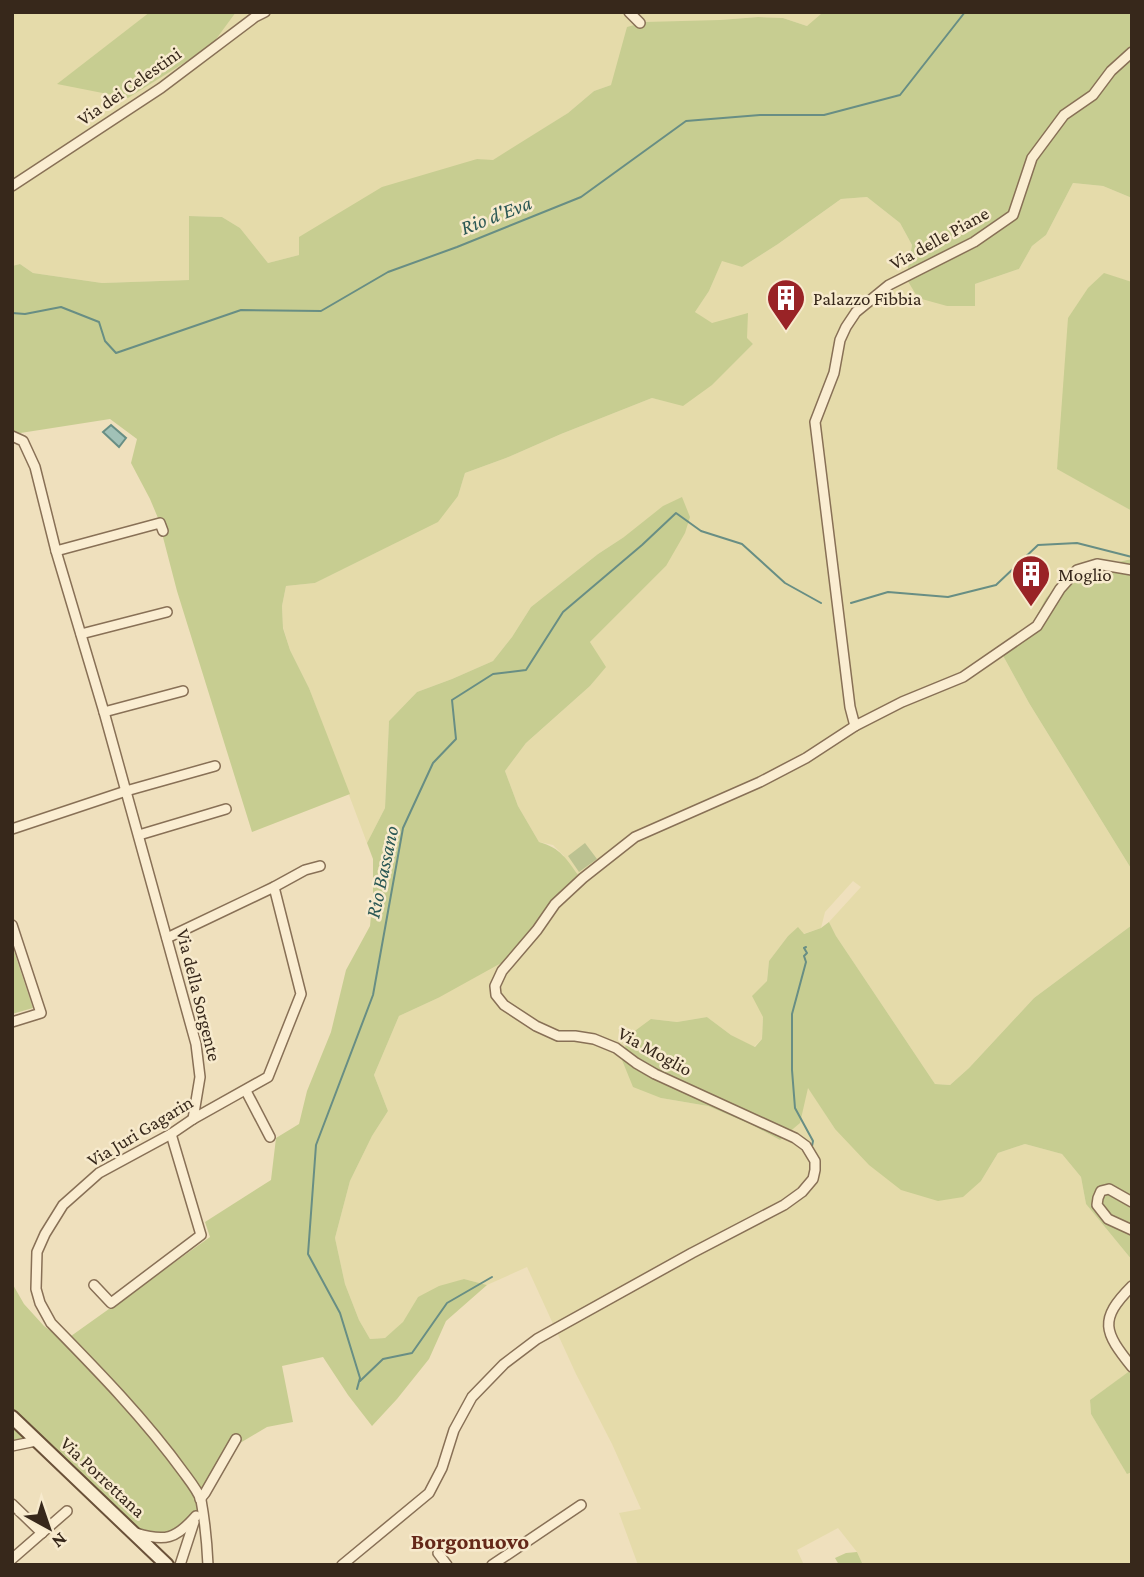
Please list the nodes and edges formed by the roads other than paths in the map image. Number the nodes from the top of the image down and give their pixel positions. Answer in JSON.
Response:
{"nodes":[{"id":1,"x":265,"y":12,"type":"edge"},
{"id":2,"x":629,"y":12,"type":"edge"},
{"id":3,"x":640,"y":23,"type":"dead end"},
{"id":4,"x":1132,"y":52,"type":"edge"},
{"id":5,"x":12,"y":187,"type":"edge"},
{"id":6,"x":12,"y":436,"type":"edge"},
{"id":7,"x":163,"y":531,"type":"dead end"},
{"id":8,"x":57,"y":551,"type":"junction"},
{"id":9,"x":1132,"y":570,"type":"edge"},
{"id":10,"x":167,"y":612,"type":"dead end"},
{"id":11,"x":81,"y":634,"type":"junction"},
{"id":12,"x":183,"y":691,"type":"dead end"},
{"id":13,"x":104,"y":712,"type":"junction"},
{"id":14,"x":855,"y":726,"type":"junction"},
{"id":15,"x":215,"y":766,"type":"dead end"},
{"id":16,"x":126,"y":791,"type":"junction"},
{"id":17,"x":226,"y":809,"type":"dead end"},
{"id":18,"x":12,"y":829,"type":"edge"},
{"id":19,"x":139,"y":835,"type":"junction"},
{"id":20,"x":320,"y":866,"type":"dead end"},
{"id":21,"x":274,"y":887,"type":"junction"},
{"id":22,"x":12,"y":925,"type":"edge"},
{"id":23,"x":167,"y":938,"type":"junction"},
{"id":24,"x":12,"y":1022,"type":"edge"},
{"id":25,"x":246,"y":1091,"type":"junction"},
{"id":26,"x":193,"y":1119,"type":"junction"},
{"id":27,"x":171,"y":1134,"type":"junction"},
{"id":28,"x":270,"y":1137,"type":"dead end"},
{"id":29,"x":1132,"y":1202,"type":"edge"},
{"id":30,"x":1132,"y":1230,"type":"edge"},
{"id":31,"x":94,"y":1285,"type":"dead end"},
{"id":32,"x":1132,"y":1286,"type":"edge"},
{"id":33,"x":1132,"y":1367,"type":"edge"},
{"id":34,"x":12,"y":1418,"type":"edge"},
{"id":35,"x":236,"y":1439,"type":"dead end"},
{"id":36,"x":36,"y":1441,"type":"junction"},
{"id":37,"x":12,"y":1446,"type":"edge"},
{"id":38,"x":201,"y":1501,"type":"junction"},
{"id":39,"x":12,"y":1504,"type":"edge"},
{"id":40,"x":581,"y":1505,"type":"dead end"},
{"id":41,"x":67,"y":1511,"type":"dead end"},
{"id":42,"x":196,"y":1516,"type":"junction"},
{"id":43,"x":134,"y":1532,"type":"junction"},
{"id":44,"x":42,"y":1533,"type":"junction"},
{"id":45,"x":438,"y":1553,"type":"dead end"},
{"id":46,"x":12,"y":1559,"type":"edge"},
{"id":47,"x":208,"y":1560,"type":"edge"},
{"id":48,"x":167,"y":1565,"type":"edge"},
{"id":49,"x":180,"y":1565,"type":"edge"},
{"id":50,"x":201,"y":1565,"type":"edge"},
{"id":51,"x":342,"y":1565,"type":"edge"},
{"id":52,"x":447,"y":1565,"type":"edge"},
{"id":53,"x":492,"y":1565,"type":"edge"}],
"edges":[{"from":1,"to":5,"type":"street","name":"Via dei Celestini"},
{"from":2,"to":3,"type":"street"},
{"from":4,"to":14,"type":"street","name":"Via delle Piane"},
{"from":6,"to":8,"type":"street","name":"Via della Sorgente"},
{"from":7,"to":8,"type":"street"},
{"from":8,"to":11,"type":"street","name":"Via della Sorgente"},
{"from":9,"to":14,"type":"street","name":"Via Moglio"},
{"from":10,"to":11,"type":"street"},
{"from":11,"to":13,"type":"street","name":"Via della Sorgente"},
{"from":12,"to":13,"type":"street"},
{"from":13,"to":16,"type":"street","name":"Via della Sorgente"},
{"from":14,"to":51,"type":"street","name":"Via Moglio"},
{"from":15,"to":16,"type":"street"},
{"from":16,"to":18,"type":"street"},
{"from":16,"to":19,"type":"street","name":"Via della Sorgente"},
{"from":17,"to":19,"type":"street"},
{"from":19,"to":23,"type":"street","name":"Via della Sorgente"},
{"from":20,"to":21,"type":"street"},
{"from":21,"to":23,"type":"street"},
{"from":21,"to":25,"type":"street","name":"Via Juri Gagarin"},
{"from":22,"to":24,"type":"street"},
{"from":23,"to":26,"type":"street","name":"Via della Sorgente"},
{"from":25,"to":26,"type":"street","name":"Via Juri Gagarin"},
{"from":25,"to":28,"type":"street"},
{"from":26,"to":27,"type":"street","name":"Via Juri Gagarin"},
{"from":27,"to":31,"type":"street"},
{"from":27,"to":38,"type":"street","name":"Via Juri Gagarin"},
{"from":29,"to":30,"type":"street"},
{"from":32,"to":33,"type":"street"},
{"from":34,"to":36,"type":"main road","name":"Via Porrettana"},
{"from":35,"to":38,"type":"street"},
{"from":36,"to":37,"type":"street"},
{"from":36,"to":43,"type":"main road","name":"Via Porrettana"},
{"from":38,"to":42,"type":"street"},
{"from":38,"to":47,"type":"street","name":"Via Juri Gagarin"},
{"from":39,"to":44,"type":"street"},
{"from":40,"to":53,"type":"street"},
{"from":41,"to":44,"type":"street"},
{"from":42,"to":43,"type":"street"},
{"from":42,"to":49,"type":"street"},
{"from":43,"to":48,"type":"main road","name":"Via Porrettana"},
{"from":44,"to":46,"type":"street"},
{"from":45,"to":52,"type":"street"},
{"from":47,"to":50,"type":"street","name":"Via Juri Gagarin"}]}
